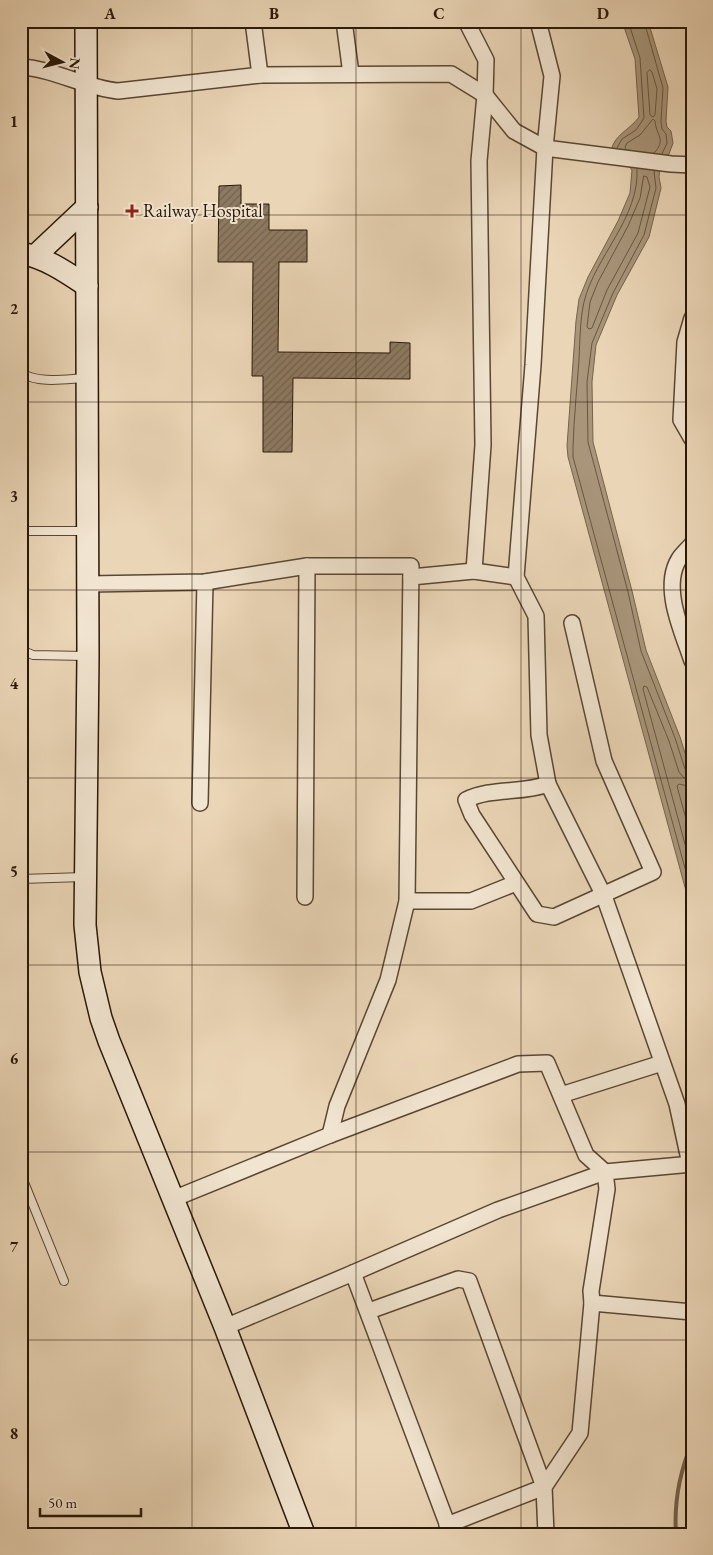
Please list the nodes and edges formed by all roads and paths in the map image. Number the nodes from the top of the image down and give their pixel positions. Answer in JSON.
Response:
{"nodes":[{"id":1,"x":86,"y":21,"type":"edge"},
{"id":2,"x":253,"y":21,"type":"edge"},
{"id":3,"x":344,"y":21,"type":"edge"},
{"id":4,"x":466,"y":21,"type":"edge"},
{"id":5,"x":538,"y":21,"type":"edge"},
{"id":6,"x":21,"y":67,"type":"edge"},
{"id":7,"x":351,"y":74,"type":"junction"},
{"id":8,"x":260,"y":75,"type":"junction"},
{"id":9,"x":86,"y":83,"type":"junction"},
{"id":10,"x":485,"y":95,"type":"junction"},
{"id":11,"x":545,"y":148,"type":"junction"},
{"id":12,"x":692,"y":165,"type":"edge"},
{"id":13,"x":87,"y":207,"type":"junction"},
{"id":14,"x":28,"y":254,"type":"edge"},
{"id":15,"x":87,"y":286,"type":"junction"},
{"id":16,"x":692,"y":318,"type":"edge"},
{"id":17,"x":688,"y":356,"type":"edge"},
{"id":18,"x":25,"y":375,"type":"edge"},
{"id":19,"x":88,"y":378,"type":"junction"},
{"id":20,"x":21,"y":383,"type":"edge"},
{"id":21,"x":692,"y":439,"type":"edge"},
{"id":22,"x":88,"y":530,"type":"junction"},
{"id":23,"x":21,"y":534,"type":"edge"},
{"id":24,"x":692,"y":544,"type":"edge"},
{"id":25,"x":307,"y":566,"type":"junction"},
{"id":26,"x":474,"y":571,"type":"junction"},
{"id":27,"x":410,"y":577,"type":"junction"},
{"id":28,"x":516,"y":577,"type":"junction"},
{"id":29,"x":204,"y":582,"type":"junction"},
{"id":30,"x":88,"y":584,"type":"junction"},
{"id":31,"x":572,"y":623,"type":"dead end"},
{"id":32,"x":21,"y":650,"type":"edge"},
{"id":33,"x":88,"y":656,"type":"junction"},
{"id":34,"x":692,"y":661,"type":"edge"},
{"id":35,"x":548,"y":784,"type":"junction"},
{"id":36,"x":200,"y":804,"type":"dead end"},
{"id":37,"x":86,"y":877,"type":"junction"},
{"id":38,"x":21,"y":879,"type":"edge"},
{"id":39,"x":516,"y":883,"type":"junction"},
{"id":40,"x":604,"y":896,"type":"junction"},
{"id":41,"x":305,"y":897,"type":"dead end"},
{"id":42,"x":407,"y":901,"type":"junction"},
{"id":43,"x":662,"y":1062,"type":"junction"},
{"id":44,"x":561,"y":1095,"type":"junction"},
{"id":45,"x":330,"y":1135,"type":"junction"},
{"id":46,"x":691,"y":1164,"type":"edge"},
{"id":47,"x":605,"y":1172,"type":"junction"},
{"id":48,"x":21,"y":1175,"type":"edge"},
{"id":49,"x":173,"y":1199,"type":"junction"},
{"id":50,"x":353,"y":1273,"type":"junction"},
{"id":51,"x":64,"y":1281,"type":"dead end"},
{"id":52,"x":592,"y":1303,"type":"junction"},
{"id":53,"x":369,"y":1311,"type":"junction"},
{"id":54,"x":692,"y":1312,"type":"edge"},
{"id":55,"x":225,"y":1327,"type":"junction"},
{"id":56,"x":544,"y":1487,"type":"junction"},
{"id":57,"x":449,"y":1529,"type":"edge"},
{"id":58,"x":304,"y":1534,"type":"edge"},
{"id":59,"x":546,"y":1534,"type":"edge"}],
"edges":[{"from":1,"to":9,"type":"main road"},
{"from":2,"to":8,"type":"street"},
{"from":3,"to":7,"type":"street"},
{"from":4,"to":10,"type":"street"},
{"from":5,"to":11,"type":"street"},
{"from":6,"to":9,"type":"street"},
{"from":7,"to":8,"type":"street"},
{"from":7,"to":10,"type":"street"},
{"from":8,"to":9,"type":"street"},
{"from":9,"to":13,"type":"main road"},
{"from":10,"to":11,"type":"street"},
{"from":10,"to":26,"type":"street"},
{"from":11,"to":12,"type":"street"},
{"from":11,"to":28,"type":"street"},
{"from":13,"to":14,"type":"main road"},
{"from":13,"to":15,"type":"main road"},
{"from":14,"to":15,"type":"main road"},
{"from":15,"to":19,"type":"main road"},
{"from":16,"to":17,"type":"street"},
{"from":17,"to":21,"type":"street"},
{"from":18,"to":19,"type":"lane"},
{"from":18,"to":20,"type":"lane"},
{"from":19,"to":22,"type":"main road"},
{"from":22,"to":23,"type":"lane"},
{"from":22,"to":30,"type":"main road"},
{"from":24,"to":34,"type":"street"},
{"from":25,"to":27,"type":"street"},
{"from":25,"to":29,"type":"street"},
{"from":25,"to":41,"type":"street"},
{"from":26,"to":27,"type":"street"},
{"from":26,"to":28,"type":"street"},
{"from":27,"to":42,"type":"street"},
{"from":28,"to":35,"type":"street"},
{"from":29,"to":30,"type":"street"},
{"from":29,"to":36,"type":"street"},
{"from":30,"to":33,"type":"main road"},
{"from":31,"to":40,"type":"street"},
{"from":32,"to":33,"type":"lane"},
{"from":33,"to":37,"type":"main road"},
{"from":35,"to":39,"type":"street"},
{"from":35,"to":40,"type":"street"},
{"from":37,"to":38,"type":"lane"},
{"from":37,"to":49,"type":"main road"},
{"from":39,"to":40,"type":"street"},
{"from":39,"to":42,"type":"street"},
{"from":40,"to":43,"type":"street"},
{"from":42,"to":45,"type":"street"},
{"from":43,"to":44,"type":"street"},
{"from":43,"to":46,"type":"street"},
{"from":44,"to":45,"type":"street"},
{"from":44,"to":47,"type":"street"},
{"from":45,"to":49,"type":"street"},
{"from":46,"to":47,"type":"street"},
{"from":47,"to":50,"type":"street"},
{"from":47,"to":52,"type":"street"},
{"from":48,"to":51,"type":"lane"},
{"from":49,"to":55,"type":"main road"},
{"from":50,"to":53,"type":"street"},
{"from":50,"to":55,"type":"street"},
{"from":52,"to":54,"type":"street"},
{"from":52,"to":56,"type":"street"},
{"from":53,"to":56,"type":"street"},
{"from":53,"to":57,"type":"street"},
{"from":55,"to":58,"type":"main road"},
{"from":56,"to":57,"type":"street"},
{"from":56,"to":59,"type":"street"}]}
